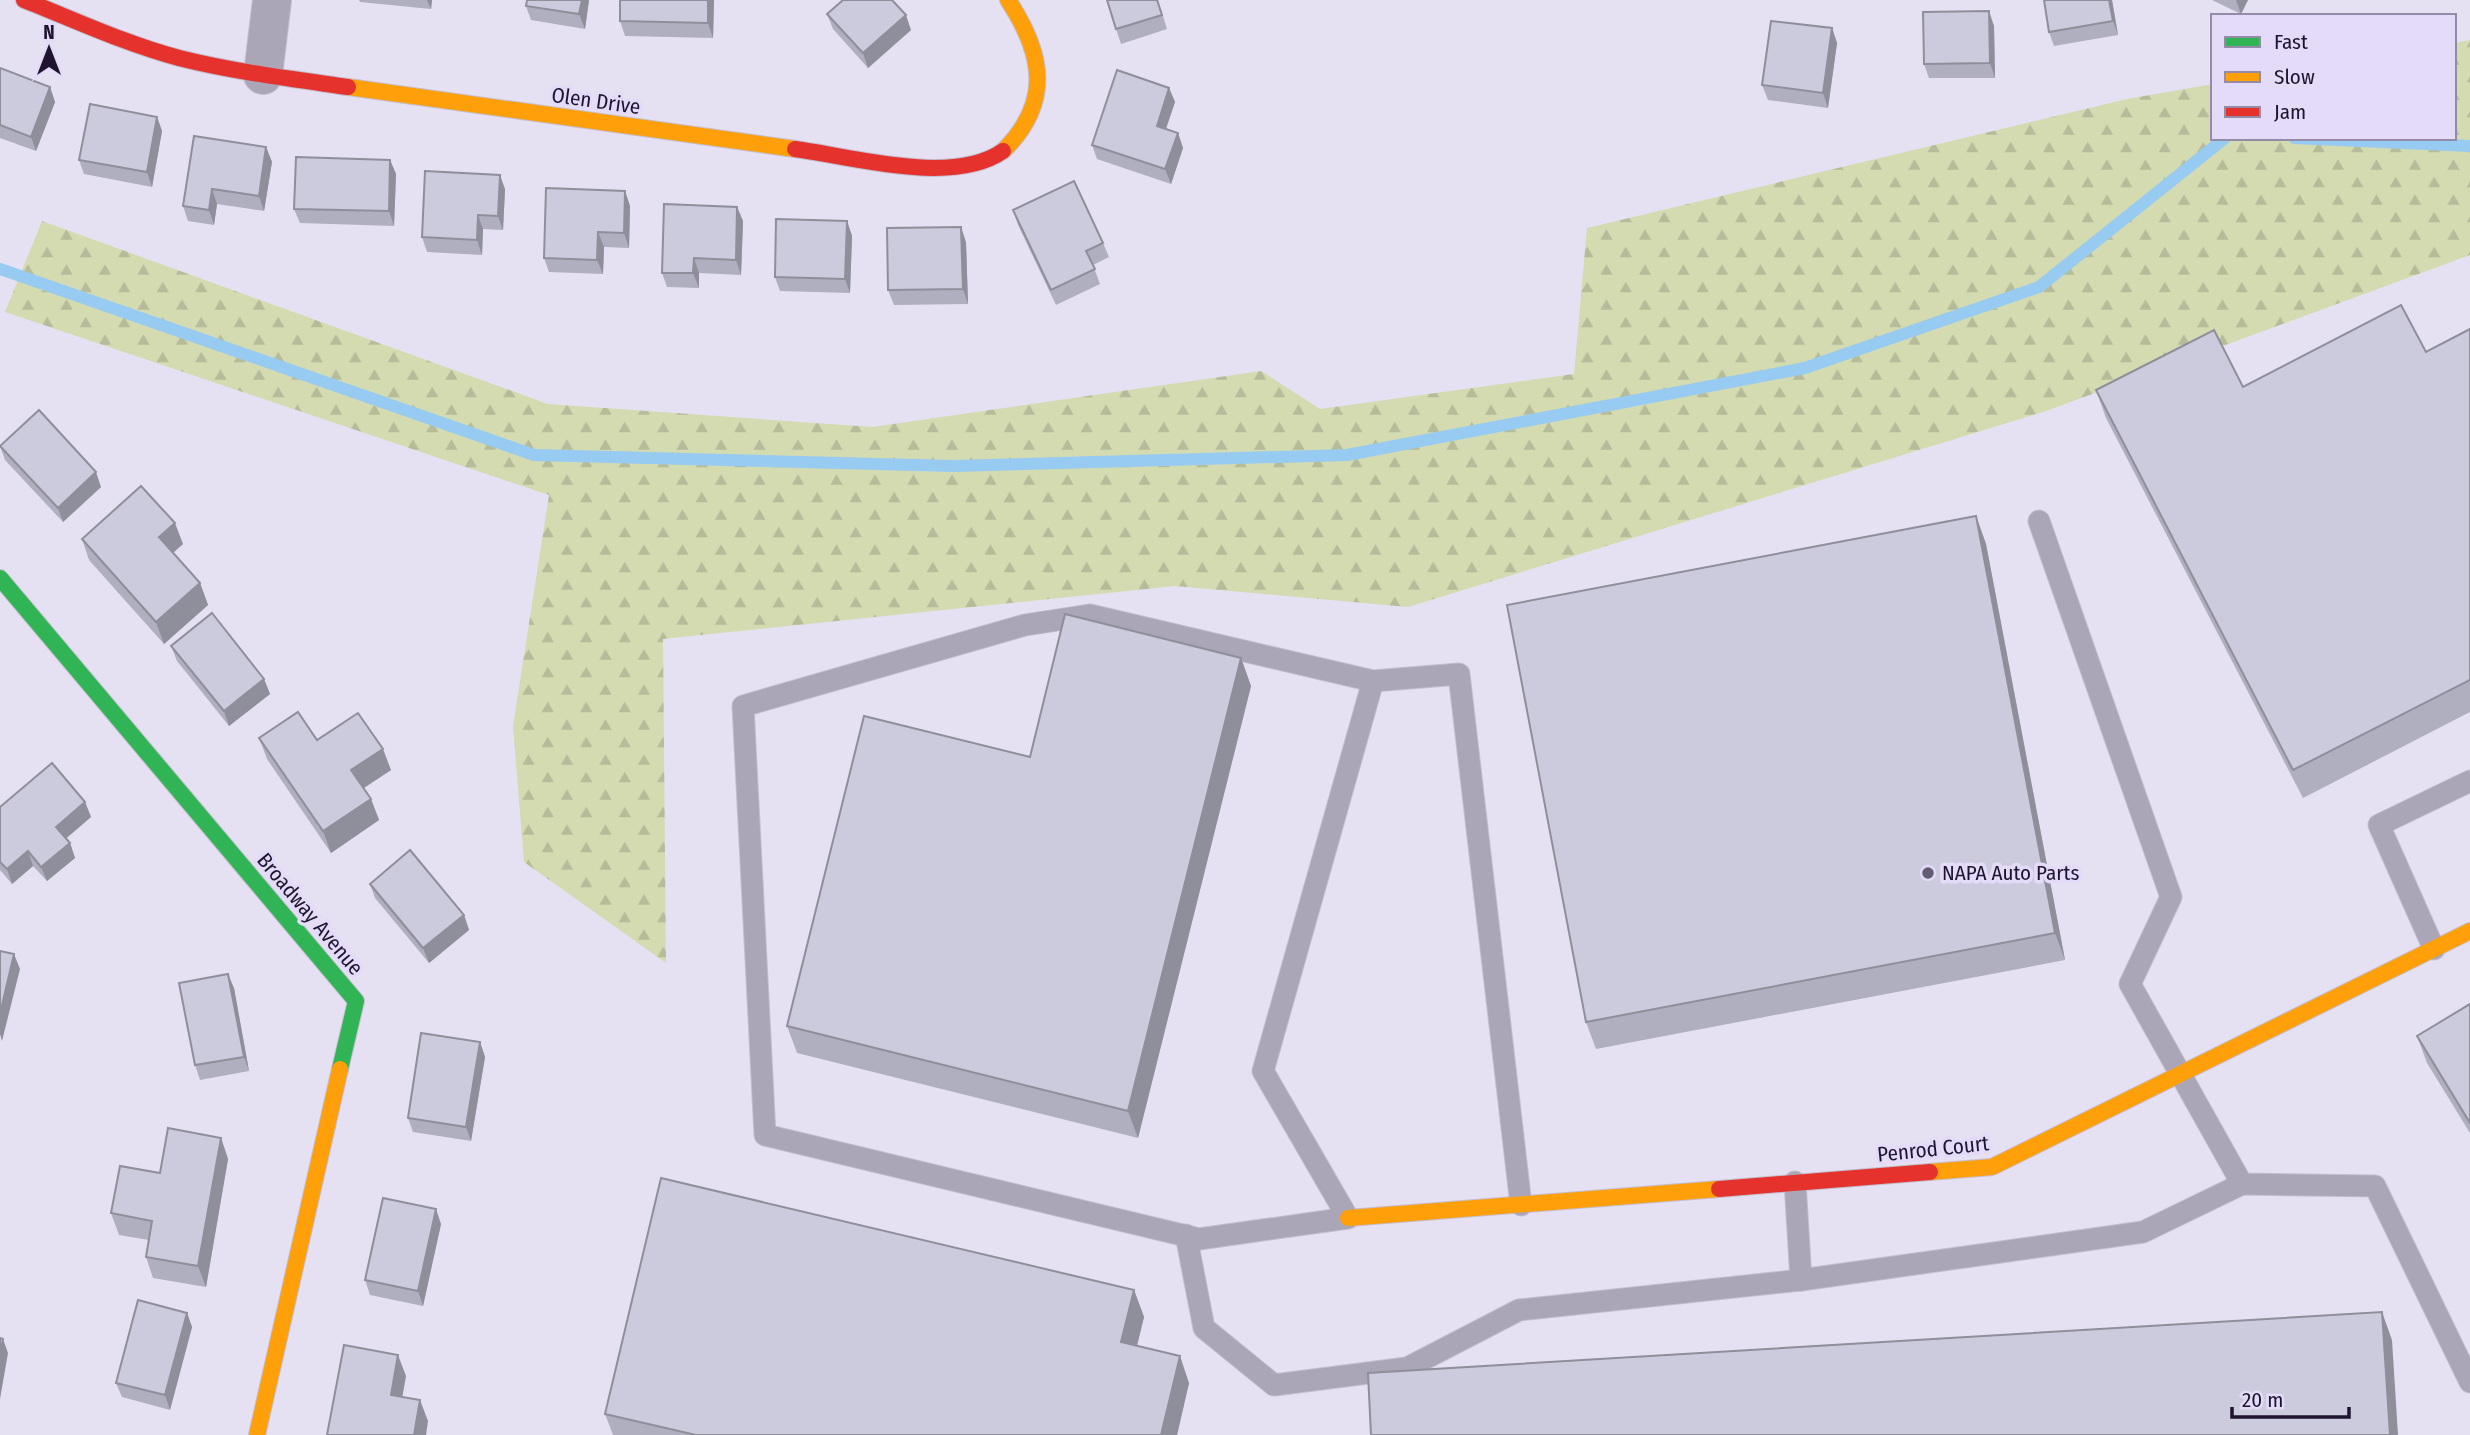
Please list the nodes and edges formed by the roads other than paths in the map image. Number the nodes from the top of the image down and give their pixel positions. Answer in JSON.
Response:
{"nodes":[{"id":1,"x":24,"y":0,"type":"edge"},
{"id":2,"x":272,"y":0,"type":"edge"},
{"id":3,"x":1008,"y":0,"type":"edge"},
{"id":4,"x":263,"y":75,"type":"junction"},
{"id":5,"x":2039,"y":521,"type":"dead end"},
{"id":6,"x":0,"y":578,"type":"edge"},
{"id":7,"x":1373,"y":681,"type":"junction"},
{"id":8,"x":2470,"y":781,"type":"edge"},
{"id":9,"x":2470,"y":931,"type":"edge"},
{"id":10,"x":2434,"y":949,"type":"junction"},
{"id":11,"x":2181,"y":1074,"type":"junction"},
{"id":12,"x":1795,"y":1182,"type":"junction"},
{"id":13,"x":2242,"y":1184,"type":"junction"},
{"id":14,"x":1521,"y":1205,"type":"junction"},
{"id":15,"x":1348,"y":1218,"type":"junction"},
{"id":16,"x":1186,"y":1235,"type":"junction"},
{"id":17,"x":1801,"y":1280,"type":"junction"},
{"id":18,"x":2470,"y":1382,"type":"edge"},
{"id":19,"x":257,"y":1435,"type":"edge"}],
"edges":[{"from":1,"to":4,"type":"street","name":"Olen Drive"},
{"from":2,"to":4,"type":"street"},
{"from":3,"to":4,"type":"street","name":"Olen Drive"},
{"from":5,"to":11,"type":"lane"},
{"from":6,"to":19,"type":"street","name":"Broadway Avenue"},
{"from":7,"to":14,"type":"lane"},
{"from":7,"to":15,"type":"lane"},
{"from":7,"to":16,"type":"lane"},
{"from":8,"to":10,"type":"lane"},
{"from":9,"to":10,"type":"street","name":"Penrod Court"},
{"from":10,"to":11,"type":"street","name":"Penrod Court"},
{"from":11,"to":12,"type":"street","name":"Penrod Court"},
{"from":11,"to":13,"type":"lane"},
{"from":12,"to":14,"type":"street","name":"Penrod Court"},
{"from":12,"to":17,"type":"lane"},
{"from":13,"to":17,"type":"lane"},
{"from":13,"to":18,"type":"lane"},
{"from":14,"to":15,"type":"street","name":"Penrod Court"},
{"from":15,"to":16,"type":"lane"},
{"from":16,"to":17,"type":"lane"}]}
